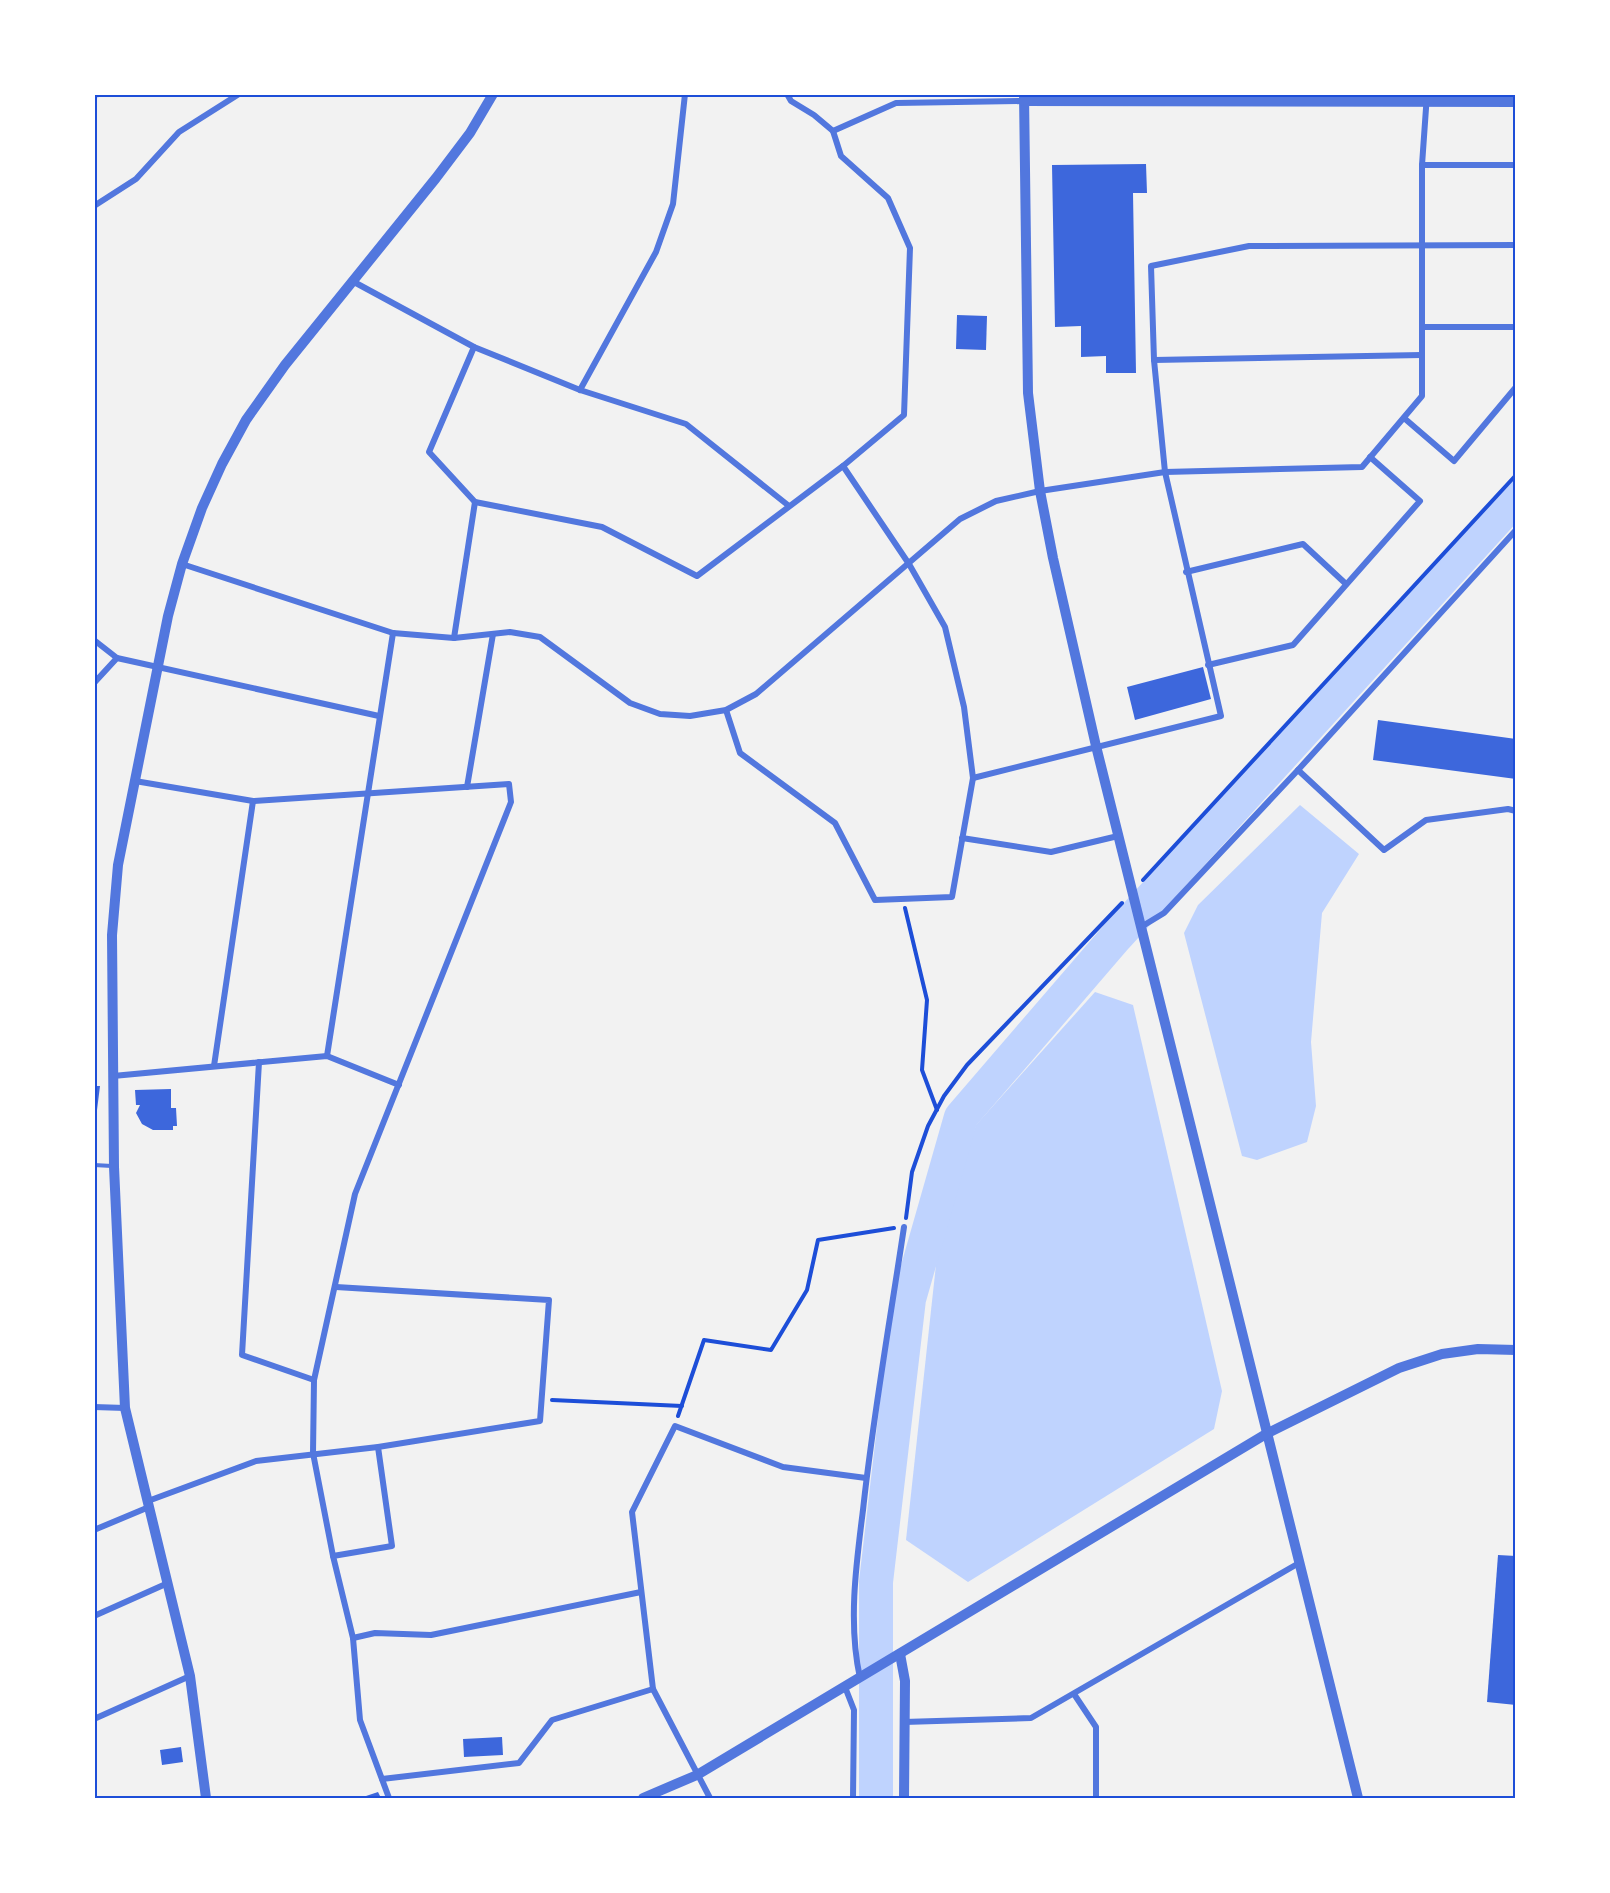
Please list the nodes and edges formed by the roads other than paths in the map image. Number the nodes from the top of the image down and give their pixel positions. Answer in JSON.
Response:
{"nodes":[{"id":1,"x":239,"y":94,"type":"edge"},
{"id":2,"x":493,"y":94,"type":"edge"},
{"id":3,"x":685,"y":94,"type":"edge"},
{"id":4,"x":788,"y":94,"type":"edge"},
{"id":5,"x":896,"y":94,"type":"edge"},
{"id":6,"x":1024,"y":98,"type":"edge"},
{"id":7,"x":1427,"y":98,"type":"edge"},
{"id":8,"x":1515,"y":102,"type":"edge"},
{"id":9,"x":896,"y":103,"type":"junction"},
{"id":10,"x":833,"y":131,"type":"junction"},
{"id":11,"x":1422,"y":165,"type":"junction"},
{"id":12,"x":1515,"y":165,"type":"edge"},
{"id":13,"x":94,"y":206,"type":"edge"},
{"id":14,"x":1422,"y":245,"type":"junction"},
{"id":15,"x":1515,"y":245,"type":"edge"},
{"id":16,"x":354,"y":282,"type":"junction"},
{"id":17,"x":1422,"y":327,"type":"junction"},
{"id":18,"x":1515,"y":327,"type":"edge"},
{"id":19,"x":474,"y":347,"type":"junction"},
{"id":20,"x":1422,"y":355,"type":"junction"},
{"id":21,"x":1154,"y":360,"type":"junction"},
{"id":22,"x":1515,"y":387,"type":"edge"},
{"id":23,"x":580,"y":390,"type":"junction"},
{"id":24,"x":1404,"y":418,"type":"junction"},
{"id":25,"x":1370,"y":458,"type":"junction"},
{"id":26,"x":843,"y":466,"type":"junction"},
{"id":27,"x":1164,"y":472,"type":"junction"},
{"id":28,"x":1040,"y":491,"type":"junction"},
{"id":29,"x":476,"y":502,"type":"junction"},
{"id":30,"x":789,"y":506,"type":"junction"},
{"id":31,"x":1515,"y":530,"type":"edge"},
{"id":32,"x":182,"y":564,"type":"junction"},
{"id":33,"x":909,"y":564,"type":"junction"},
{"id":34,"x":1186,"y":572,"type":"junction"},
{"id":35,"x":1347,"y":584,"type":"junction"},
{"id":36,"x":393,"y":633,"type":"junction"},
{"id":37,"x":493,"y":634,"type":"junction"},
{"id":38,"x":454,"y":638,"type":"junction"},
{"id":39,"x":94,"y":640,"type":"edge"},
{"id":40,"x":117,"y":658,"type":"junction"},
{"id":41,"x":157,"y":665,"type":"junction"},
{"id":42,"x":1208,"y":665,"type":"junction"},
{"id":43,"x":94,"y":683,"type":"edge"},
{"id":44,"x":726,"y":710,"type":"junction"},
{"id":45,"x":379,"y":716,"type":"junction"},
{"id":46,"x":1096,"y":746,"type":"junction"},
{"id":47,"x":1298,"y":770,"type":"junction"},
{"id":48,"x":973,"y":778,"type":"junction"},
{"id":49,"x":135,"y":781,"type":"junction"},
{"id":50,"x":467,"y":787,"type":"junction"},
{"id":51,"x":366,"y":794,"type":"junction"},
{"id":52,"x":253,"y":801,"type":"junction"},
{"id":53,"x":1515,"y":811,"type":"edge"},
{"id":54,"x":1118,"y":836,"type":"junction"},
{"id":55,"x":962,"y":838,"type":"junction"},
{"id":56,"x":1140,"y":924,"type":"junction"},
{"id":57,"x":327,"y":1056,"type":"junction"},
{"id":58,"x":260,"y":1062,"type":"junction"},
{"id":59,"x":214,"y":1066,"type":"junction"},
{"id":60,"x":113,"y":1076,"type":"junction"},
{"id":61,"x":399,"y":1085,"type":"junction"},
{"id":62,"x":94,"y":1165,"type":"edge"},
{"id":63,"x":114,"y":1167,"type":"junction"},
{"id":64,"x":904,"y":1227,"type":"road end"},
{"id":65,"x":336,"y":1287,"type":"junction"},
{"id":66,"x":1515,"y":1350,"type":"edge"},
{"id":67,"x":314,"y":1380,"type":"junction"},
{"id":68,"x":94,"y":1407,"type":"edge"},
{"id":69,"x":125,"y":1408,"type":"junction"},
{"id":70,"x":1266,"y":1434,"type":"junction"},
{"id":71,"x":378,"y":1447,"type":"junction"},
{"id":72,"x":313,"y":1453,"type":"junction"},
{"id":73,"x":866,"y":1478,"type":"junction"},
{"id":74,"x":149,"y":1504,"type":"junction"},
{"id":75,"x":94,"y":1530,"type":"edge"},
{"id":76,"x":333,"y":1556,"type":"junction"},
{"id":77,"x":1299,"y":1563,"type":"junction"},
{"id":78,"x":168,"y":1583,"type":"junction"},
{"id":79,"x":641,"y":1592,"type":"junction"},
{"id":80,"x":94,"y":1616,"type":"edge"},
{"id":81,"x":353,"y":1638,"type":"junction"},
{"id":82,"x":897,"y":1656,"type":"junction"},
{"id":83,"x":864,"y":1675,"type":"junction"},
{"id":84,"x":190,"y":1676,"type":"junction"},
{"id":85,"x":845,"y":1687,"type":"junction"},
{"id":86,"x":652,"y":1689,"type":"junction"},
{"id":87,"x":1074,"y":1694,"type":"junction"},
{"id":88,"x":94,"y":1719,"type":"edge"},
{"id":89,"x":904,"y":1722,"type":"junction"},
{"id":90,"x":697,"y":1775,"type":"junction"},
{"id":91,"x":382,"y":1779,"type":"junction"},
{"id":92,"x":206,"y":1798,"type":"edge"},
{"id":93,"x":389,"y":1798,"type":"edge"},
{"id":94,"x":643,"y":1798,"type":"edge"},
{"id":95,"x":710,"y":1798,"type":"edge"},
{"id":96,"x":853,"y":1798,"type":"edge"},
{"id":97,"x":904,"y":1798,"type":"edge"},
{"id":98,"x":1096,"y":1798,"type":"edge"},
{"id":99,"x":1359,"y":1798,"type":"edge"}],
"edges":[{"from":1,"to":13,"type":"street"},
{"from":2,"to":16,"type":"street"},
{"from":3,"to":23,"type":"street"},
{"from":4,"to":10,"type":"street"},
{"from":5,"to":9,"type":"street"},
{"from":6,"to":7,"type":"street"},
{"from":6,"to":9,"type":"street"},
{"from":6,"to":28,"type":"street"},
{"from":7,"to":8,"type":"street"},
{"from":7,"to":11,"type":"street"},
{"from":9,"to":10,"type":"street"},
{"from":10,"to":26,"type":"street"},
{"from":11,"to":12,"type":"street"},
{"from":11,"to":14,"type":"street"},
{"from":14,"to":15,"type":"street"},
{"from":14,"to":17,"type":"street"},
{"from":14,"to":21,"type":"street"},
{"from":16,"to":19,"type":"street"},
{"from":16,"to":32,"type":"street"},
{"from":17,"to":18,"type":"street"},
{"from":17,"to":20,"type":"street"},
{"from":19,"to":23,"type":"street"},
{"from":19,"to":29,"type":"street"},
{"from":20,"to":21,"type":"street"},
{"from":20,"to":24,"type":"street"},
{"from":21,"to":27,"type":"street"},
{"from":22,"to":24,"type":"street"},
{"from":23,"to":30,"type":"street"},
{"from":24,"to":25,"type":"street"},
{"from":25,"to":27,"type":"street"},
{"from":25,"to":35,"type":"street"},
{"from":26,"to":30,"type":"street"},
{"from":26,"to":33,"type":"street"},
{"from":27,"to":28,"type":"street"},
{"from":27,"to":34,"type":"street"},
{"from":28,"to":33,"type":"street"},
{"from":28,"to":46,"type":"street"},
{"from":29,"to":30,"type":"street"},
{"from":29,"to":38,"type":"street"},
{"from":31,"to":47,"type":"street"},
{"from":32,"to":36,"type":"street"},
{"from":32,"to":41,"type":"street"},
{"from":33,"to":44,"type":"street"},
{"from":33,"to":48,"type":"street"},
{"from":34,"to":35,"type":"street"},
{"from":34,"to":42,"type":"street"},
{"from":35,"to":42,"type":"street"},
{"from":36,"to":38,"type":"street"},
{"from":36,"to":45,"type":"street"},
{"from":37,"to":38,"type":"street"},
{"from":37,"to":44,"type":"street"},
{"from":37,"to":50,"type":"street"},
{"from":39,"to":40,"type":"street"},
{"from":40,"to":41,"type":"street"},
{"from":40,"to":43,"type":"street"},
{"from":41,"to":45,"type":"street"},
{"from":41,"to":49,"type":"street"},
{"from":42,"to":46,"type":"street"},
{"from":44,"to":55,"type":"street"},
{"from":45,"to":51,"type":"street"},
{"from":46,"to":48,"type":"street"},
{"from":46,"to":54,"type":"street"},
{"from":47,"to":53,"type":"street"},
{"from":47,"to":56,"type":"street"},
{"from":48,"to":55,"type":"street"},
{"from":49,"to":52,"type":"street"},
{"from":49,"to":60,"type":"street"},
{"from":50,"to":51,"type":"street"},
{"from":50,"to":61,"type":"street"},
{"from":51,"to":52,"type":"street"},
{"from":51,"to":57,"type":"street"},
{"from":52,"to":59,"type":"street"},
{"from":54,"to":55,"type":"street"},
{"from":54,"to":56,"type":"street"},
{"from":56,"to":70,"type":"street"},
{"from":57,"to":58,"type":"street"},
{"from":57,"to":61,"type":"street"},
{"from":58,"to":59,"type":"street"},
{"from":58,"to":67,"type":"street"},
{"from":59,"to":60,"type":"street"},
{"from":60,"to":63,"type":"street"},
{"from":61,"to":65,"type":"street"},
{"from":62,"to":63,"type":"lane"},
{"from":63,"to":69,"type":"street"},
{"from":64,"to":73,"type":"street"},
{"from":65,"to":67,"type":"street"},
{"from":65,"to":71,"type":"street"},
{"from":66,"to":70,"type":"street"},
{"from":67,"to":72,"type":"street"},
{"from":68,"to":69,"type":"street"},
{"from":69,"to":74,"type":"street"},
{"from":70,"to":77,"type":"street"},
{"from":70,"to":82,"type":"street"},
{"from":71,"to":72,"type":"street"},
{"from":71,"to":76,"type":"street"},
{"from":72,"to":74,"type":"street"},
{"from":72,"to":76,"type":"street"},
{"from":73,"to":79,"type":"street"},
{"from":73,"to":83,"type":"street"},
{"from":74,"to":75,"type":"street"},
{"from":74,"to":78,"type":"street"},
{"from":76,"to":81,"type":"street"},
{"from":77,"to":87,"type":"street"},
{"from":77,"to":99,"type":"street"},
{"from":78,"to":80,"type":"street"},
{"from":78,"to":84,"type":"street"},
{"from":79,"to":81,"type":"street"},
{"from":79,"to":86,"type":"street"},
{"from":81,"to":91,"type":"street"},
{"from":82,"to":83,"type":"street"},
{"from":82,"to":89,"type":"street"},
{"from":83,"to":85,"type":"street"},
{"from":84,"to":88,"type":"street"},
{"from":84,"to":92,"type":"street"},
{"from":85,"to":90,"type":"street"},
{"from":85,"to":96,"type":"street"},
{"from":86,"to":90,"type":"street"},
{"from":86,"to":91,"type":"street"},
{"from":87,"to":89,"type":"street"},
{"from":87,"to":98,"type":"street"},
{"from":89,"to":97,"type":"street"},
{"from":90,"to":94,"type":"street"},
{"from":90,"to":95,"type":"street"},
{"from":91,"to":93,"type":"street"}]}
